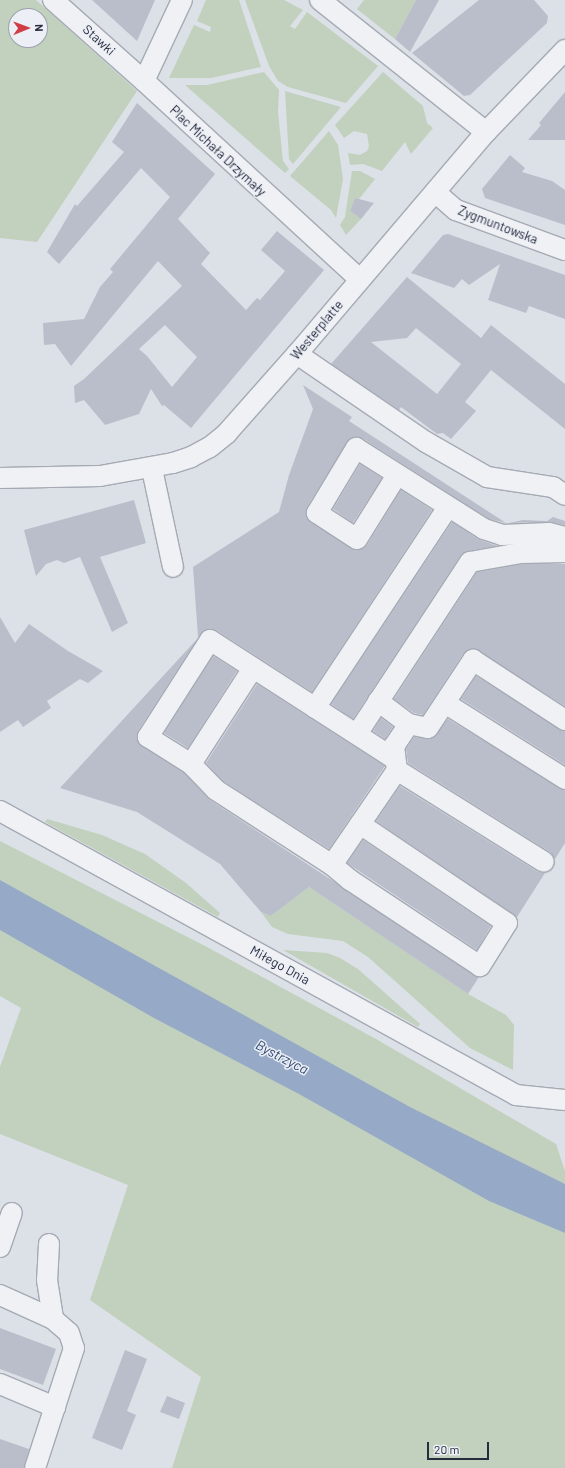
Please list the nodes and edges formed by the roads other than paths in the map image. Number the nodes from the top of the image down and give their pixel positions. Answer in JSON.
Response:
{"nodes":[{"id":1,"x":53,"y":0,"type":"edge"},
{"id":2,"x":182,"y":0,"type":"edge"},
{"id":3,"x":320,"y":0,"type":"edge"},
{"id":4,"x":565,"y":50,"type":"edge"},
{"id":5,"x":144,"y":81,"type":"junction"},
{"id":6,"x":486,"y":132,"type":"junction"},
{"id":7,"x":435,"y":192,"type":"junction"},
{"id":8,"x":565,"y":250,"type":"edge"},
{"id":9,"x":359,"y":279,"type":"junction"},
{"id":10,"x":297,"y":354,"type":"junction"},
{"id":11,"x":152,"y":469,"type":"junction"},
{"id":12,"x":398,"y":475,"type":"dead end"},
{"id":13,"x":0,"y":478,"type":"edge"},
{"id":14,"x":565,"y":495,"type":"edge"},
{"id":15,"x":448,"y":507,"type":"junction"},
{"id":16,"x":565,"y":537,"type":"edge"},
{"id":17,"x":565,"y":552,"type":"edge"},
{"id":18,"x":173,"y":567,"type":"dead end"},
{"id":19,"x":253,"y":668,"type":"junction"},
{"id":20,"x":378,"y":701,"type":"junction"},
{"id":21,"x":445,"y":703,"type":"junction"},
{"id":22,"x":315,"y":708,"type":"junction"},
{"id":23,"x":565,"y":720,"type":"edge"},
{"id":24,"x":409,"y":724,"type":"junction"},
{"id":25,"x":357,"y":734,"type":"junction"},
{"id":26,"x":191,"y":764,"type":"junction"},
{"id":27,"x":396,"y":764,"type":"junction"},
{"id":28,"x":565,"y":779,"type":"edge"},
{"id":29,"x":0,"y":811,"type":"edge"},
{"id":30,"x":360,"y":824,"type":"junction"},
{"id":31,"x":544,"y":862,"type":"dead end"},
{"id":32,"x":332,"y":865,"type":"junction"},
{"id":33,"x":565,"y":1100,"type":"edge"},
{"id":34,"x":12,"y":1213,"type":"dead end"},
{"id":35,"x":50,"y":1244,"type":"dead end"},
{"id":36,"x":0,"y":1247,"type":"edge"},
{"id":37,"x":0,"y":1295,"type":"edge"},
{"id":38,"x":53,"y":1319,"type":"junction"},
{"id":39,"x":0,"y":1384,"type":"edge"},
{"id":40,"x":55,"y":1407,"type":"junction"},
{"id":41,"x":35,"y":1468,"type":"edge"}],
"edges":[{"from":1,"to":5,"type":"street","name":"Stawki"},
{"from":2,"to":5,"type":"street"},
{"from":3,"to":6,"type":"street"},
{"from":4,"to":6,"type":"street","name":"Westerplatte"},
{"from":5,"to":9,"type":"street","name":"Plac Michała Drzymały"},
{"from":6,"to":7,"type":"street","name":"Westerplatte"},
{"from":7,"to":8,"type":"street","name":"Zygmuntowska"},
{"from":7,"to":9,"type":"street","name":"Westerplatte"},
{"from":9,"to":10,"type":"street","name":"Westerplatte"},
{"from":10,"to":11,"type":"street","name":"Westerplatte"},
{"from":10,"to":14,"type":"street"},
{"from":11,"to":13,"type":"street","name":"Westerplatte"},
{"from":11,"to":18,"type":"street"},
{"from":12,"to":15,"type":"street"},
{"from":15,"to":16,"type":"street"},
{"from":15,"to":22,"type":"street"},
{"from":17,"to":20,"type":"street"},
{"from":19,"to":22,"type":"street"},
{"from":19,"to":26,"type":"street"},
{"from":19,"to":26,"type":"street"},
{"from":20,"to":24,"type":"street"},
{"from":20,"to":25,"type":"street"},
{"from":21,"to":23,"type":"street"},
{"from":21,"to":24,"type":"street"},
{"from":21,"to":28,"type":"street"},
{"from":22,"to":25,"type":"street"},
{"from":24,"to":27,"type":"street"},
{"from":25,"to":27,"type":"street"},
{"from":26,"to":32,"type":"street"},
{"from":27,"to":30,"type":"street"},
{"from":27,"to":31,"type":"street"},
{"from":29,"to":33,"type":"street","name":"Miłego Dnia"},
{"from":30,"to":32,"type":"street"},
{"from":30,"to":32,"type":"street"},
{"from":34,"to":36,"type":"street"},
{"from":35,"to":38,"type":"street"},
{"from":37,"to":38,"type":"street"},
{"from":38,"to":40,"type":"street"},
{"from":39,"to":40,"type":"street"},
{"from":40,"to":41,"type":"street"}]}
